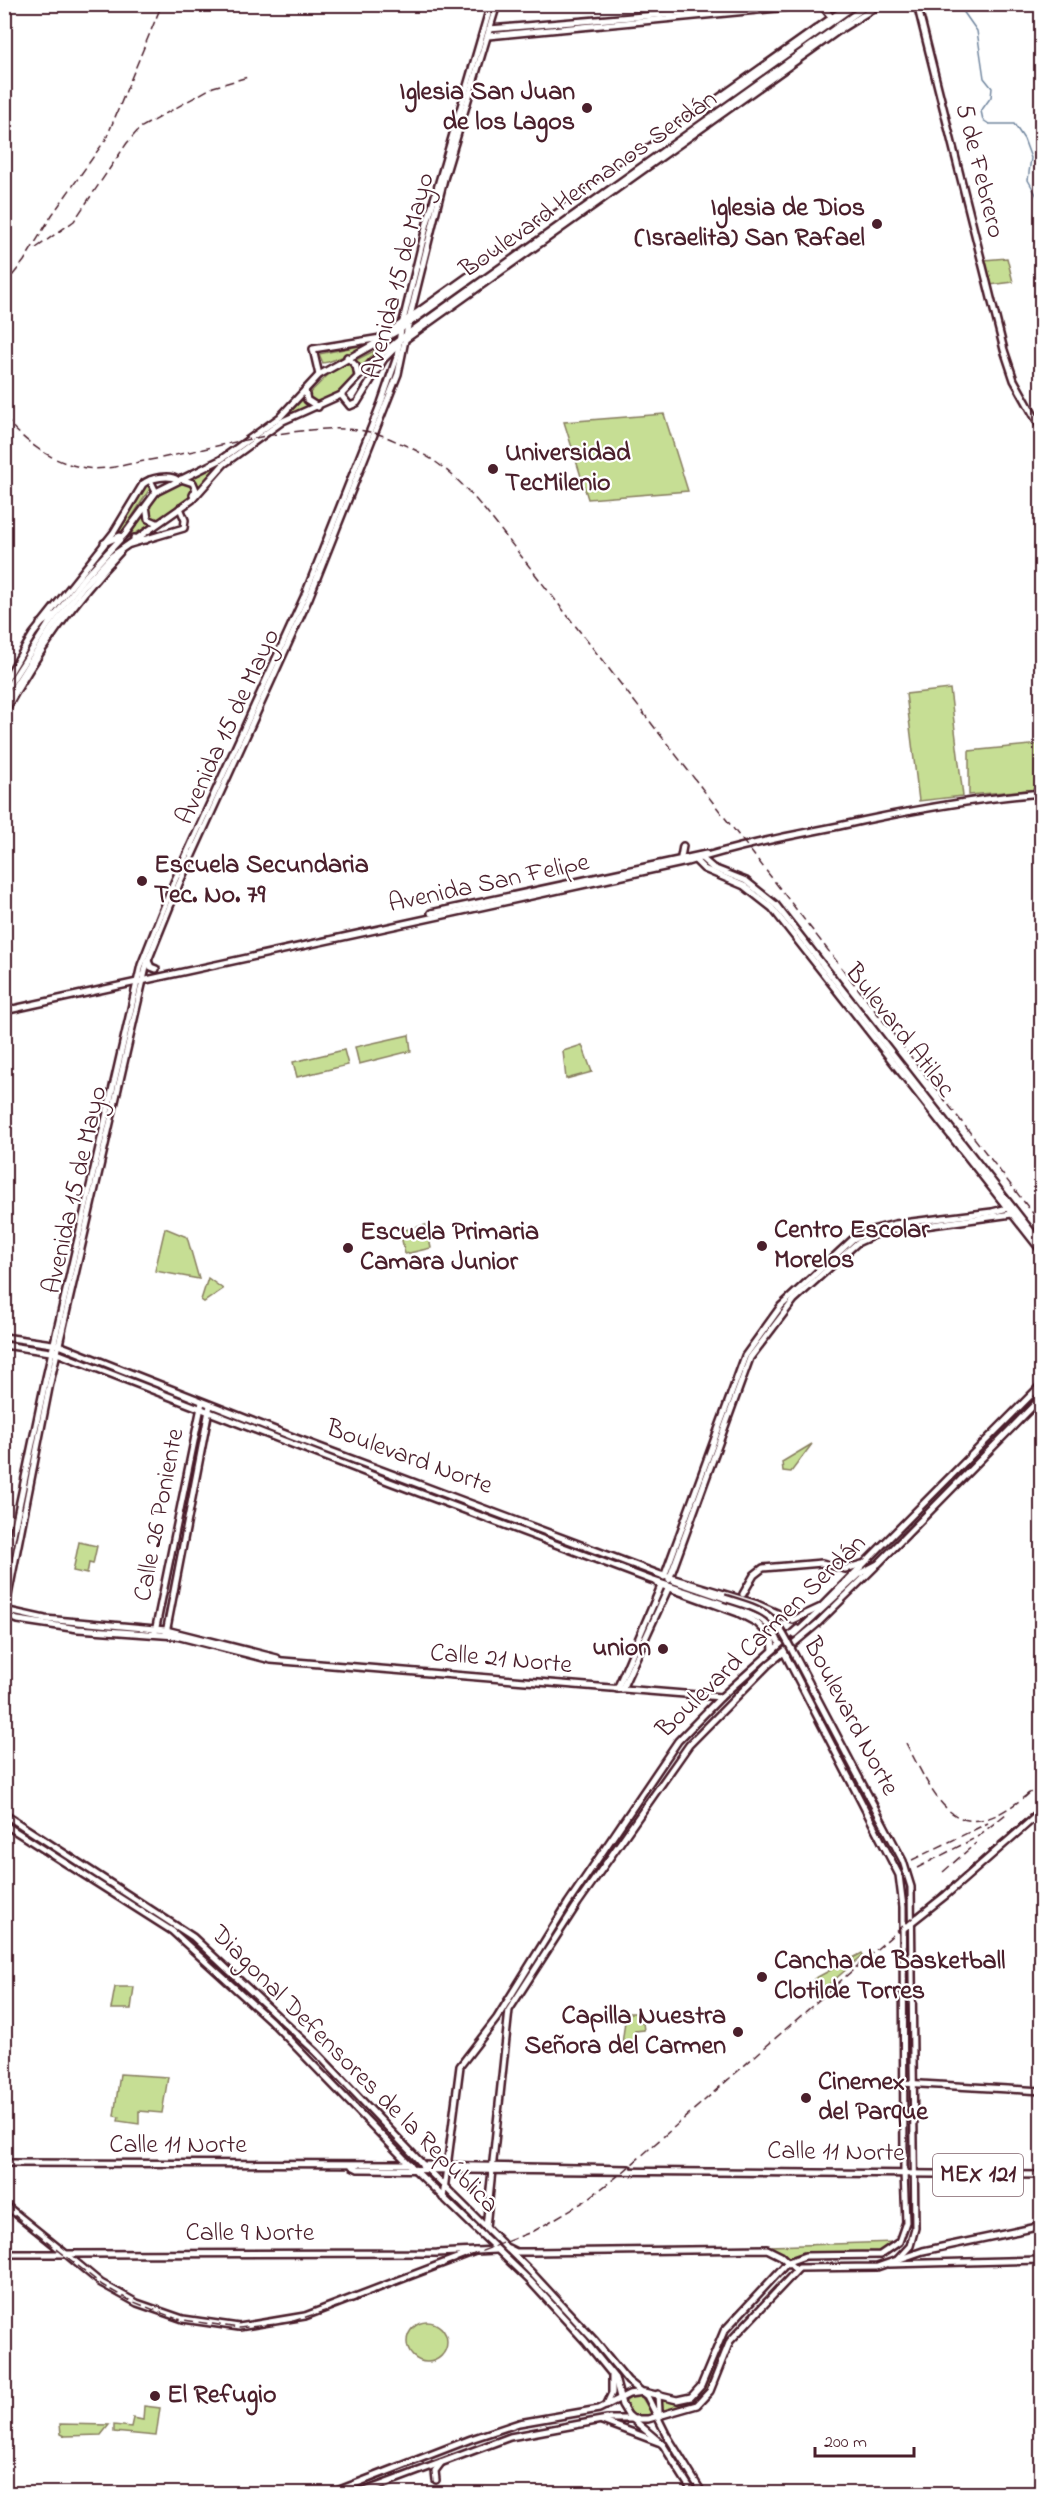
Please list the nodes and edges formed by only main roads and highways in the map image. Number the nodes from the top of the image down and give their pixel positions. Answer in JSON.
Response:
{"nodes":[{"id":1,"x":491,"y":4,"type":"edge"},
{"id":2,"x":497,"y":4,"type":"edge"},
{"id":3,"x":787,"y":4,"type":"edge"},
{"id":4,"x":820,"y":4,"type":"edge"},
{"id":5,"x":851,"y":4,"type":"edge"},
{"id":6,"x":857,"y":4,"type":"edge"},
{"id":7,"x":869,"y":4,"type":"edge"},
{"id":8,"x":881,"y":4,"type":"edge"},
{"id":9,"x":917,"y":4,"type":"edge"},
{"id":10,"x":832,"y":18,"type":"junction"},
{"id":11,"x":844,"y":25,"type":"junction"},
{"id":12,"x":506,"y":31,"type":"junction"},
{"id":13,"x":487,"y":33,"type":"junction"},
{"id":14,"x":811,"y":33,"type":"junction"},
{"id":15,"x":800,"y":45,"type":"junction"},
{"id":16,"x":786,"y":51,"type":"junction"},
{"id":17,"x":793,"y":51,"type":"junction"},
{"id":18,"x":741,"y":82,"type":"junction"},
{"id":19,"x":749,"y":82,"type":"junction"},
{"id":20,"x":694,"y":116,"type":"junction"},
{"id":21,"x":691,"y":124,"type":"junction"},
{"id":22,"x":657,"y":145,"type":"junction"},
{"id":23,"x":593,"y":188,"type":"junction"},
{"id":24,"x":600,"y":188,"type":"junction"},
{"id":25,"x":477,"y":268,"type":"junction"},
{"id":26,"x":484,"y":270,"type":"junction"},
{"id":27,"x":489,"y":278,"type":"junction"},
{"id":28,"x":446,"y":306,"type":"junction"},
{"id":29,"x":453,"y":306,"type":"junction"},
{"id":30,"x":410,"y":316,"type":"junction"},
{"id":31,"x":406,"y":323,"type":"junction"},
{"id":32,"x":401,"y":329,"type":"junction"},
{"id":33,"x":403,"y":339,"type":"junction"},
{"id":34,"x":347,"y":357,"type":"junction"},
{"id":35,"x":319,"y":375,"type":"junction"},
{"id":36,"x":358,"y":376,"type":"junction"},
{"id":37,"x":305,"y":390,"type":"junction"},
{"id":38,"x":341,"y":395,"type":"junction"},
{"id":39,"x":318,"y":407,"type":"junction"},
{"id":40,"x":1041,"y":430,"type":"edge"},
{"id":41,"x":179,"y":479,"type":"junction"},
{"id":42,"x":150,"y":480,"type":"junction"},
{"id":43,"x":156,"y":492,"type":"junction"},
{"id":44,"x":192,"y":500,"type":"junction"},
{"id":45,"x":147,"y":505,"type":"junction"},
{"id":46,"x":180,"y":508,"type":"junction"},
{"id":47,"x":158,"y":523,"type":"junction"},
{"id":48,"x":125,"y":534,"type":"junction"},
{"id":49,"x":134,"y":538,"type":"junction"},
{"id":50,"x":146,"y":540,"type":"junction"},
{"id":51,"x":104,"y":543,"type":"junction"},
{"id":52,"x":113,"y":557,"type":"junction"},
{"id":53,"x":78,"y":597,"type":"junction"},
{"id":54,"x":307,"y":597,"type":"junction"},
{"id":55,"x":58,"y":612,"type":"junction"},
{"id":56,"x":40,"y":624,"type":"junction"},
{"id":57,"x":20,"y":661,"type":"junction"},
{"id":58,"x":8,"y":682,"type":"edge"},
{"id":59,"x":4,"y":693,"type":"edge"},
{"id":60,"x":4,"y":703,"type":"edge"},
{"id":61,"x":4,"y":713,"type":"edge"},
{"id":62,"x":1041,"y":793,"type":"edge"},
{"id":63,"x":683,"y":846,"type":"dead end"},
{"id":64,"x":696,"y":856,"type":"junction"},
{"id":65,"x":681,"y":857,"type":"junction"},
{"id":66,"x":148,"y":961,"type":"junction"},
{"id":67,"x":156,"y":969,"type":"dead end"},
{"id":68,"x":141,"y":979,"type":"junction"},
{"id":69,"x":850,"y":1004,"type":"junction"},
{"id":70,"x":4,"y":1009,"type":"edge"},
{"id":71,"x":995,"y":1192,"type":"junction"},
{"id":72,"x":1012,"y":1210,"type":"junction"},
{"id":73,"x":992,"y":1212,"type":"junction"},
{"id":74,"x":1041,"y":1245,"type":"edge"},
{"id":75,"x":1041,"y":1252,"type":"edge"},
{"id":76,"x":4,"y":1337,"type":"edge"},
{"id":77,"x":56,"y":1344,"type":"junction"},
{"id":78,"x":4,"y":1345,"type":"edge"},
{"id":79,"x":54,"y":1352,"type":"junction"},
{"id":80,"x":1041,"y":1384,"type":"edge"},
{"id":81,"x":1041,"y":1397,"type":"edge"},
{"id":82,"x":202,"y":1402,"type":"junction"},
{"id":83,"x":210,"y":1405,"type":"junction"},
{"id":84,"x":200,"y":1410,"type":"junction"},
{"id":85,"x":208,"y":1413,"type":"junction"},
{"id":86,"x":993,"y":1433,"type":"junction"},
{"id":87,"x":1004,"y":1435,"type":"junction"},
{"id":88,"x":189,"y":1473,"type":"junction"},
{"id":89,"x":196,"y":1474,"type":"junction"},
{"id":90,"x":895,"y":1534,"type":"junction"},
{"id":91,"x":901,"y":1540,"type":"junction"},
{"id":92,"x":866,"y":1562,"type":"junction"},
{"id":93,"x":878,"y":1563,"type":"junction"},
{"id":94,"x":666,"y":1576,"type":"junction"},
{"id":95,"x":4,"y":1578,"type":"edge"},
{"id":96,"x":651,"y":1580,"type":"junction"},
{"id":97,"x":661,"y":1586,"type":"junction"},
{"id":98,"x":668,"y":1589,"type":"junction"},
{"id":99,"x":743,"y":1594,"type":"dead end"},
{"id":100,"x":815,"y":1611,"type":"junction"},
{"id":101,"x":5,"y":1614,"type":"edge"},
{"id":102,"x":157,"y":1629,"type":"junction"},
{"id":103,"x":166,"y":1633,"type":"junction"},
{"id":104,"x":795,"y":1634,"type":"dead end"},
{"id":105,"x":153,"y":1635,"type":"junction"},
{"id":106,"x":780,"y":1639,"type":"dead end"},
{"id":107,"x":773,"y":1651,"type":"junction"},
{"id":108,"x":785,"y":1654,"type":"dead end"},
{"id":109,"x":620,"y":1689,"type":"junction"},
{"id":110,"x":721,"y":1697,"type":"junction"},
{"id":111,"x":634,"y":1807,"type":"junction"},
{"id":112,"x":1041,"y":1811,"type":"edge"},
{"id":113,"x":642,"y":1812,"type":"junction"},
{"id":114,"x":4,"y":1814,"type":"edge"},
{"id":115,"x":4,"y":1824,"type":"edge"},
{"id":116,"x":906,"y":1926,"type":"junction"},
{"id":117,"x":496,"y":2018,"type":"junction"},
{"id":118,"x":509,"y":2018,"type":"junction"},
{"id":119,"x":903,"y":2083,"type":"junction"},
{"id":120,"x":914,"y":2084,"type":"junction"},
{"id":121,"x":1041,"y":2091,"type":"edge"},
{"id":122,"x":4,"y":2163,"type":"edge"},
{"id":123,"x":410,"y":2164,"type":"junction"},
{"id":124,"x":422,"y":2165,"type":"junction"},
{"id":125,"x":352,"y":2166,"type":"junction"},
{"id":126,"x":446,"y":2169,"type":"junction"},
{"id":127,"x":494,"y":2169,"type":"junction"},
{"id":128,"x":416,"y":2171,"type":"junction"},
{"id":129,"x":429,"y":2171,"type":"junction"},
{"id":130,"x":904,"y":2173,"type":"junction"},
{"id":131,"x":915,"y":2174,"type":"junction"},
{"id":132,"x":1041,"y":2175,"type":"edge"},
{"id":133,"x":444,"y":2187,"type":"junction"},
{"id":134,"x":444,"y":2198,"type":"junction"},
{"id":135,"x":4,"y":2204,"type":"edge"},
{"id":136,"x":1041,"y":2226,"type":"edge"},
{"id":137,"x":486,"y":2227,"type":"junction"},
{"id":138,"x":504,"y":2246,"type":"junction"},
{"id":139,"x":496,"y":2250,"type":"junction"},
{"id":140,"x":477,"y":2251,"type":"junction"},
{"id":141,"x":4,"y":2254,"type":"edge"},
{"id":142,"x":66,"y":2254,"type":"junction"},
{"id":143,"x":898,"y":2259,"type":"junction"},
{"id":144,"x":1041,"y":2260,"type":"edge"},
{"id":145,"x":788,"y":2262,"type":"junction"},
{"id":146,"x":889,"y":2264,"type":"junction"},
{"id":147,"x":796,"y":2270,"type":"junction"},
{"id":148,"x":612,"y":2374,"type":"junction"},
{"id":149,"x":628,"y":2381,"type":"junction"},
{"id":150,"x":644,"y":2392,"type":"junction"},
{"id":151,"x":658,"y":2394,"type":"junction"},
{"id":152,"x":620,"y":2399,"type":"junction"},
{"id":153,"x":606,"y":2406,"type":"junction"},
{"id":154,"x":674,"y":2412,"type":"junction"},
{"id":155,"x":658,"y":2417,"type":"junction"},
{"id":156,"x":601,"y":2421,"type":"junction"},
{"id":157,"x":633,"y":2421,"type":"junction"},
{"id":158,"x":663,"y":2428,"type":"junction"},
{"id":159,"x":663,"y":2445,"type":"junction"},
{"id":160,"x":445,"y":2460,"type":"junction"},
{"id":161,"x":436,"y":2480,"type":"dead end"},
{"id":162,"x":329,"y":2493,"type":"edge"},
{"id":163,"x":357,"y":2493,"type":"edge"},
{"id":164,"x":694,"y":2493,"type":"edge"},
{"id":165,"x":703,"y":2493,"type":"edge"}],
"edges":[{"from":1,"to":13,"type":"main road","name":"Avenida 15 de Mayo"},
{"from":2,"to":13,"type":"main road","name":"Avenida 15 de Mayo"},
{"from":3,"to":12,"type":"main road"},
{"from":4,"to":10,"type":"main road"},
{"from":4,"to":12,"type":"main road"},
{"from":5,"to":10,"type":"main road","name":"Boulevard Hermanos Serdán"},
{"from":6,"to":15,"type":"main road"},
{"from":7,"to":11,"type":"main road"},
{"from":8,"to":11,"type":"main road"},
{"from":9,"to":40,"type":"main road","name":"5 de Febrero"},
{"from":10,"to":14,"type":"main road","name":"Boulevard Hermanos Serdán"},
{"from":11,"to":27,"type":"main road"},
{"from":12,"to":13,"type":"main road"},
{"from":13,"to":30,"type":"main road","name":"Avenida 15 de Mayo"},
{"from":13,"to":31,"type":"main road","name":"Avenida 15 de Mayo"},
{"from":14,"to":15,"type":"main road"},
{"from":14,"to":16,"type":"main road","name":"Boulevard Hermanos Serdán"},
{"from":15,"to":17,"type":"main road"},
{"from":16,"to":17,"type":"main road"},
{"from":16,"to":18,"type":"main road","name":"Boulevard Hermanos Serdán"},
{"from":17,"to":19,"type":"main road"},
{"from":18,"to":19,"type":"main road"},
{"from":18,"to":20,"type":"main road","name":"Boulevard Hermanos Serdán"},
{"from":19,"to":21,"type":"main road"},
{"from":20,"to":21,"type":"main road"},
{"from":20,"to":22,"type":"main road","name":"Boulevard Hermanos Serdán"},
{"from":21,"to":22,"type":"main road"},
{"from":22,"to":23,"type":"main road","name":"Boulevard Hermanos Serdán"},
{"from":22,"to":24,"type":"main road","name":"Boulevard Hermanos Serdán"},
{"from":23,"to":24,"type":"main road"},
{"from":23,"to":25,"type":"main road","name":"Boulevard Hermanos Serdán"},
{"from":24,"to":26,"type":"main road","name":"Boulevard Hermanos Serdán"},
{"from":25,"to":26,"type":"main road"},
{"from":25,"to":30,"type":"main road","name":"Boulevard Hermanos Serdán"},
{"from":26,"to":31,"type":"main road","name":"Boulevard Hermanos Serdán"},
{"from":27,"to":28,"type":"main road","name":"Boulevard Hermanos Serdán"},
{"from":27,"to":29,"type":"main road","name":"Boulevard Hermanos Serdán"},
{"from":28,"to":29,"type":"main road"},
{"from":28,"to":33,"type":"main road","name":"Boulevard Hermanos Serdán"},
{"from":29,"to":33,"type":"main road","name":"Boulevard Hermanos Serdán"},
{"from":30,"to":31,"type":"main road","name":"Avenida 15 de Mayo"},
{"from":31,"to":32,"type":"main road","name":"Boulevard Hermanos Serdán"},
{"from":31,"to":33,"type":"main road","name":"Avenida 15 de Mayo"},
{"from":31,"to":35,"type":"main road","name":"Boulevard Hermanos Serdán"},
{"from":32,"to":33,"type":"main road","name":"Avenida 15 de Mayo"},
{"from":32,"to":34,"type":"main road","name":"Boulevard Hermanos Serdán"},
{"from":33,"to":36,"type":"main road","name":"Boulevard Hermanos Serdán"},
{"from":33,"to":38,"type":"main road","name":"Boulevard Hermanos Serdán"},
{"from":33,"to":54,"type":"main road","name":"Avenida 15 de Mayo"},
{"from":33,"to":54,"type":"main road","name":"Avenida 15 de Mayo"},
{"from":34,"to":35,"type":"main road","name":"Boulevard Hermanos Serdán"},
{"from":34,"to":36,"type":"main road"},
{"from":35,"to":37,"type":"main road","name":"Boulevard Hermanos Serdán"},
{"from":36,"to":38,"type":"main road","name":"Boulevard Hermanos Serdán"},
{"from":37,"to":39,"type":"main road"},
{"from":37,"to":41,"type":"main road","name":"Boulevard Hermanos Serdán"},
{"from":38,"to":39,"type":"main road","name":"Boulevard Hermanos Serdán"},
{"from":39,"to":44,"type":"main road","name":"Boulevard Hermanos Serdán"},
{"from":41,"to":42,"type":"main road"},
{"from":41,"to":43,"type":"main road","name":"Boulevard Hermanos Serdán"},
{"from":41,"to":44,"type":"main road"},
{"from":42,"to":43,"type":"main road"},
{"from":42,"to":51,"type":"main road"},
{"from":43,"to":45,"type":"main road","name":"Boulevard Hermanos Serdán"},
{"from":44,"to":46,"type":"main road","name":"Boulevard Hermanos Serdán"},
{"from":45,"to":47,"type":"main road"},
{"from":45,"to":48,"type":"main road","name":"Boulevard Hermanos Serdán"},
{"from":46,"to":47,"type":"main road","name":"Boulevard Hermanos Serdán"},
{"from":46,"to":50,"type":"main road"},
{"from":47,"to":49,"type":"main road","name":"Boulevard Hermanos Serdán"},
{"from":48,"to":51,"type":"main road"},
{"from":48,"to":55,"type":"main road","name":"Boulevard Hermanos Serdán"},
{"from":49,"to":50,"type":"main road"},
{"from":49,"to":52,"type":"main road","name":"Boulevard Hermanos Serdán"},
{"from":50,"to":52,"type":"main road"},
{"from":51,"to":56,"type":"main road"},
{"from":52,"to":53,"type":"main road","name":"Boulevard Hermanos Serdán"},
{"from":53,"to":60,"type":"main road","name":"Boulevard Hermanos Serdán"},
{"from":53,"to":61,"type":"main road"},
{"from":54,"to":66,"type":"main road","name":"Avenida 15 de Mayo"},
{"from":54,"to":68,"type":"main road","name":"Avenida 15 de Mayo"},
{"from":55,"to":56,"type":"main road"},
{"from":55,"to":57,"type":"main road","name":"Boulevard Hermanos Serdán"},
{"from":56,"to":57,"type":"main road"},
{"from":57,"to":58,"type":"main road","name":"Boulevard Hermanos Serdán"},
{"from":58,"to":59,"type":"main road","name":"Boulevard Hermanos Serdán"},
{"from":62,"to":64,"type":"main road"},
{"from":63,"to":65,"type":"main road"},
{"from":64,"to":65,"type":"main road","name":"Avenida San Felipe"},
{"from":64,"to":68,"type":"main road","name":"Avenida San Felipe"},
{"from":64,"to":69,"type":"main road"},
{"from":64,"to":69,"type":"main road","name":"Bulevard Atilac"},
{"from":65,"to":68,"type":"main road","name":"Avenida San Felipe"},
{"from":66,"to":67,"type":"main road"},
{"from":66,"to":68,"type":"main road","name":"Avenida 15 de Mayo"},
{"from":68,"to":70,"type":"main road","name":"Avenida San Felipe"},
{"from":68,"to":77,"type":"main road","name":"Avenida 15 de Mayo"},
{"from":69,"to":71,"type":"main road"},
{"from":69,"to":72,"type":"main road","name":"Bulevard Atilac"},
{"from":71,"to":72,"type":"main road"},
{"from":71,"to":73,"type":"main road"},
{"from":72,"to":73,"type":"main road"},
{"from":72,"to":74,"type":"main road","name":"Bulevard Atilac"},
{"from":72,"to":75,"type":"main road","name":"Bulevard Atilac"},
{"from":72,"to":94,"type":"main road"},
{"from":73,"to":94,"type":"main road"},
{"from":76,"to":77,"type":"main road","name":"Boulevard Norte"},
{"from":77,"to":79,"type":"main road","name":"Avenida 15 de Mayo"},
{"from":77,"to":82,"type":"main road","name":"Boulevard Norte"},
{"from":78,"to":79,"type":"main road","name":"Boulevard Norte"},
{"from":79,"to":84,"type":"main road","name":"Boulevard Norte"},
{"from":79,"to":95,"type":"main road","name":"Avenida 15 de Mayo"},
{"from":79,"to":101,"type":"main road","name":"Avenida 15 de Mayo"},
{"from":80,"to":86,"type":"main road","name":"Boulevard Carmen Serdán"},
{"from":81,"to":87,"type":"main road","name":"Boulevard Carmen Serdán"},
{"from":82,"to":83,"type":"main road","name":"Boulevard Norte"},
{"from":82,"to":84,"type":"main road","name":"Calle 26 Poniente"},
{"from":83,"to":85,"type":"main road","name":"Calle 26 Poniente"},
{"from":83,"to":94,"type":"main road","name":"Boulevard Norte"},
{"from":84,"to":85,"type":"main road","name":"Boulevard Norte"},
{"from":84,"to":88,"type":"main road","name":"Calle 26 Poniente"},
{"from":85,"to":89,"type":"main road","name":"Calle 26 Poniente"},
{"from":85,"to":96,"type":"main road","name":"Boulevard Norte"},
{"from":86,"to":87,"type":"main road"},
{"from":86,"to":90,"type":"main road","name":"Boulevard Carmen Serdán"},
{"from":87,"to":91,"type":"main road","name":"Boulevard Carmen Serdán"},
{"from":88,"to":89,"type":"main road"},
{"from":88,"to":102,"type":"main road","name":"Calle 26 Poniente"},
{"from":89,"to":103,"type":"main road","name":"Calle 26 Poniente"},
{"from":90,"to":91,"type":"main road"},
{"from":90,"to":92,"type":"main road","name":"Boulevard Carmen Serdán"},
{"from":91,"to":93,"type":"main road","name":"Boulevard Carmen Serdán"},
{"from":92,"to":99,"type":"main road"},
{"from":92,"to":100,"type":"main road","name":"Boulevard Carmen Serdán"},
{"from":93,"to":104,"type":"main road"},
{"from":93,"to":113,"type":"main road","name":"Boulevard Carmen Serdán"},
{"from":94,"to":100,"type":"main road"},
{"from":94,"to":116,"type":"main road","name":"Boulevard Norte","bridge":true},
{"from":96,"to":97,"type":"main road"},
{"from":96,"to":106,"type":"main road","name":"Boulevard Norte"},
{"from":97,"to":98,"type":"main road"},
{"from":97,"to":109,"type":"main road"},
{"from":98,"to":107,"type":"main road"},
{"from":98,"to":109,"type":"main road"},
{"from":100,"to":107,"type":"main road","name":"Boulevard Carmen Serdán"},
{"from":101,"to":102,"type":"main road"},
{"from":101,"to":105,"type":"main road"},
{"from":102,"to":103,"type":"main road"},
{"from":102,"to":105,"type":"main road","name":"Calle 26 Poniente"},
{"from":103,"to":105,"type":"main road"},
{"from":103,"to":109,"type":"main road","name":"Calle 21 Norte"},
{"from":107,"to":110,"type":"main road","name":"Boulevard Carmen Serdán"},
{"from":108,"to":116,"type":"main road","name":"Boulevard Norte"},
{"from":109,"to":110,"type":"main road","name":"Calle 21 Norte"},
{"from":110,"to":111,"type":"main road","name":"Boulevard Carmen Serdán"},
{"from":111,"to":113,"type":"main road"},
{"from":111,"to":117,"type":"main road","name":"Boulevard Carmen Serdán"},
{"from":112,"to":116,"type":"main road"},
{"from":113,"to":118,"type":"main road","name":"Boulevard Carmen Serdán"},
{"from":114,"to":124,"type":"main road","name":"Diagonal Defensores de la República"},
{"from":115,"to":123,"type":"main road","name":"Diagonal Defensores de la República"},
{"from":116,"to":119,"type":"main road","name":"Boulevard Norte"},
{"from":116,"to":120,"type":"main road","name":"Boulevard Norte"},
{"from":117,"to":118,"type":"main road"},
{"from":117,"to":126,"type":"main road","name":"Boulevard Carmen Serdán"},
{"from":118,"to":127,"type":"main road"},
{"from":119,"to":120,"type":"main road"},
{"from":119,"to":130,"type":"main road","name":"Boulevard Norte"},
{"from":120,"to":121,"type":"main road"},
{"from":120,"to":131,"type":"main road","name":"Boulevard Norte"},
{"from":122,"to":125,"type":"main road","name":"Calle 11 Norte"},
{"from":123,"to":124,"type":"main road","name":"Calle 11 Norte"},
{"from":123,"to":125,"type":"main road","name":"Calle 11 Norte"},
{"from":123,"to":128,"type":"main road","name":"Diagonal Defensores de la República"},
{"from":124,"to":126,"type":"main road","name":"Calle 11 Norte","number":"MEX 121"},
{"from":124,"to":129,"type":"main road","name":"Diagonal Defensores de la República"},
{"from":125,"to":128,"type":"main road","name":"Calle 11 Norte"},
{"from":126,"to":127,"type":"main road","name":"Calle 11 Norte","number":"MEX 121"},
{"from":126,"to":129,"type":"main road","name":"Calle 11 Norte","number":"MEX 121"},
{"from":126,"to":133,"type":"main road"},
{"from":127,"to":130,"type":"main road","name":"Calle 11 Norte","number":"MEX 121"},
{"from":127,"to":137,"type":"main road"},
{"from":128,"to":129,"type":"main road","name":"Calle 11 Norte"},
{"from":128,"to":134,"type":"main road","name":"Diagonal Defensores de la República"},
{"from":129,"to":133,"type":"main road","name":"Diagonal Defensores de la República"},
{"from":130,"to":131,"type":"main road","name":"Calle 11 Norte","number":"MEX 121"},
{"from":130,"to":145,"type":"main road","name":"Boulevard Norte"},
{"from":131,"to":132,"type":"main road","name":"Calle 11 Norte","number":"MEX 121"},
{"from":131,"to":143,"type":"main road","name":"Boulevard Norte"},
{"from":133,"to":134,"type":"main road"},
{"from":133,"to":137,"type":"main road","name":"Diagonal Defensores de la República"},
{"from":134,"to":139,"type":"main road","name":"Diagonal Defensores de la República"},
{"from":135,"to":142,"type":"main road"},
{"from":136,"to":143,"type":"main road"},
{"from":137,"to":138,"type":"main road","name":"Diagonal Defensores de la República"},
{"from":138,"to":145,"type":"main road"},
{"from":138,"to":149,"type":"main road","name":"Diagonal Defensores de la República"},
{"from":139,"to":140,"type":"main road","name":"Calle 9 Norte"},
{"from":139,"to":148,"type":"main road","name":"Diagonal Defensores de la República"},
{"from":140,"to":142,"type":"main road","name":"Calle 9 Norte"},
{"from":140,"to":142,"type":"main road"},
{"from":141,"to":142,"type":"main road","name":"Calle 9 Norte"},
{"from":143,"to":146,"type":"main road","name":"Boulevard Norte"},
{"from":144,"to":146,"type":"main road"},
{"from":145,"to":147,"type":"main road"},
{"from":145,"to":151,"type":"main road"},
{"from":146,"to":147,"type":"main road","name":"Boulevard Norte"},
{"from":147,"to":154,"type":"main road"},
{"from":148,"to":152,"type":"main road","name":"Diagonal Defensores de la República"},
{"from":148,"to":153,"type":"main road"},
{"from":149,"to":150,"type":"main road","name":"Diagonal Defensores de la República"},
{"from":149,"to":151,"type":"main road"},
{"from":150,"to":151,"type":"main road"},
{"from":150,"to":152,"type":"main road"},
{"from":150,"to":155,"type":"main road"},
{"from":151,"to":155,"type":"main road"},
{"from":152,"to":153,"type":"main road"},
{"from":152,"to":157,"type":"main road","name":"Diagonal Defensores de la República"},
{"from":153,"to":162,"type":"main road"},
{"from":154,"to":155,"type":"main road"},
{"from":154,"to":158,"type":"main road"},
{"from":155,"to":157,"type":"main road"},
{"from":155,"to":158,"type":"main road"},
{"from":156,"to":157,"type":"main road"},
{"from":156,"to":159,"type":"main road"},
{"from":156,"to":160,"type":"main road"},
{"from":157,"to":159,"type":"main road"},
{"from":158,"to":165,"type":"main road"},
{"from":159,"to":164,"type":"main road"},
{"from":160,"to":161,"type":"main road"},
{"from":160,"to":163,"type":"main road"}]}
